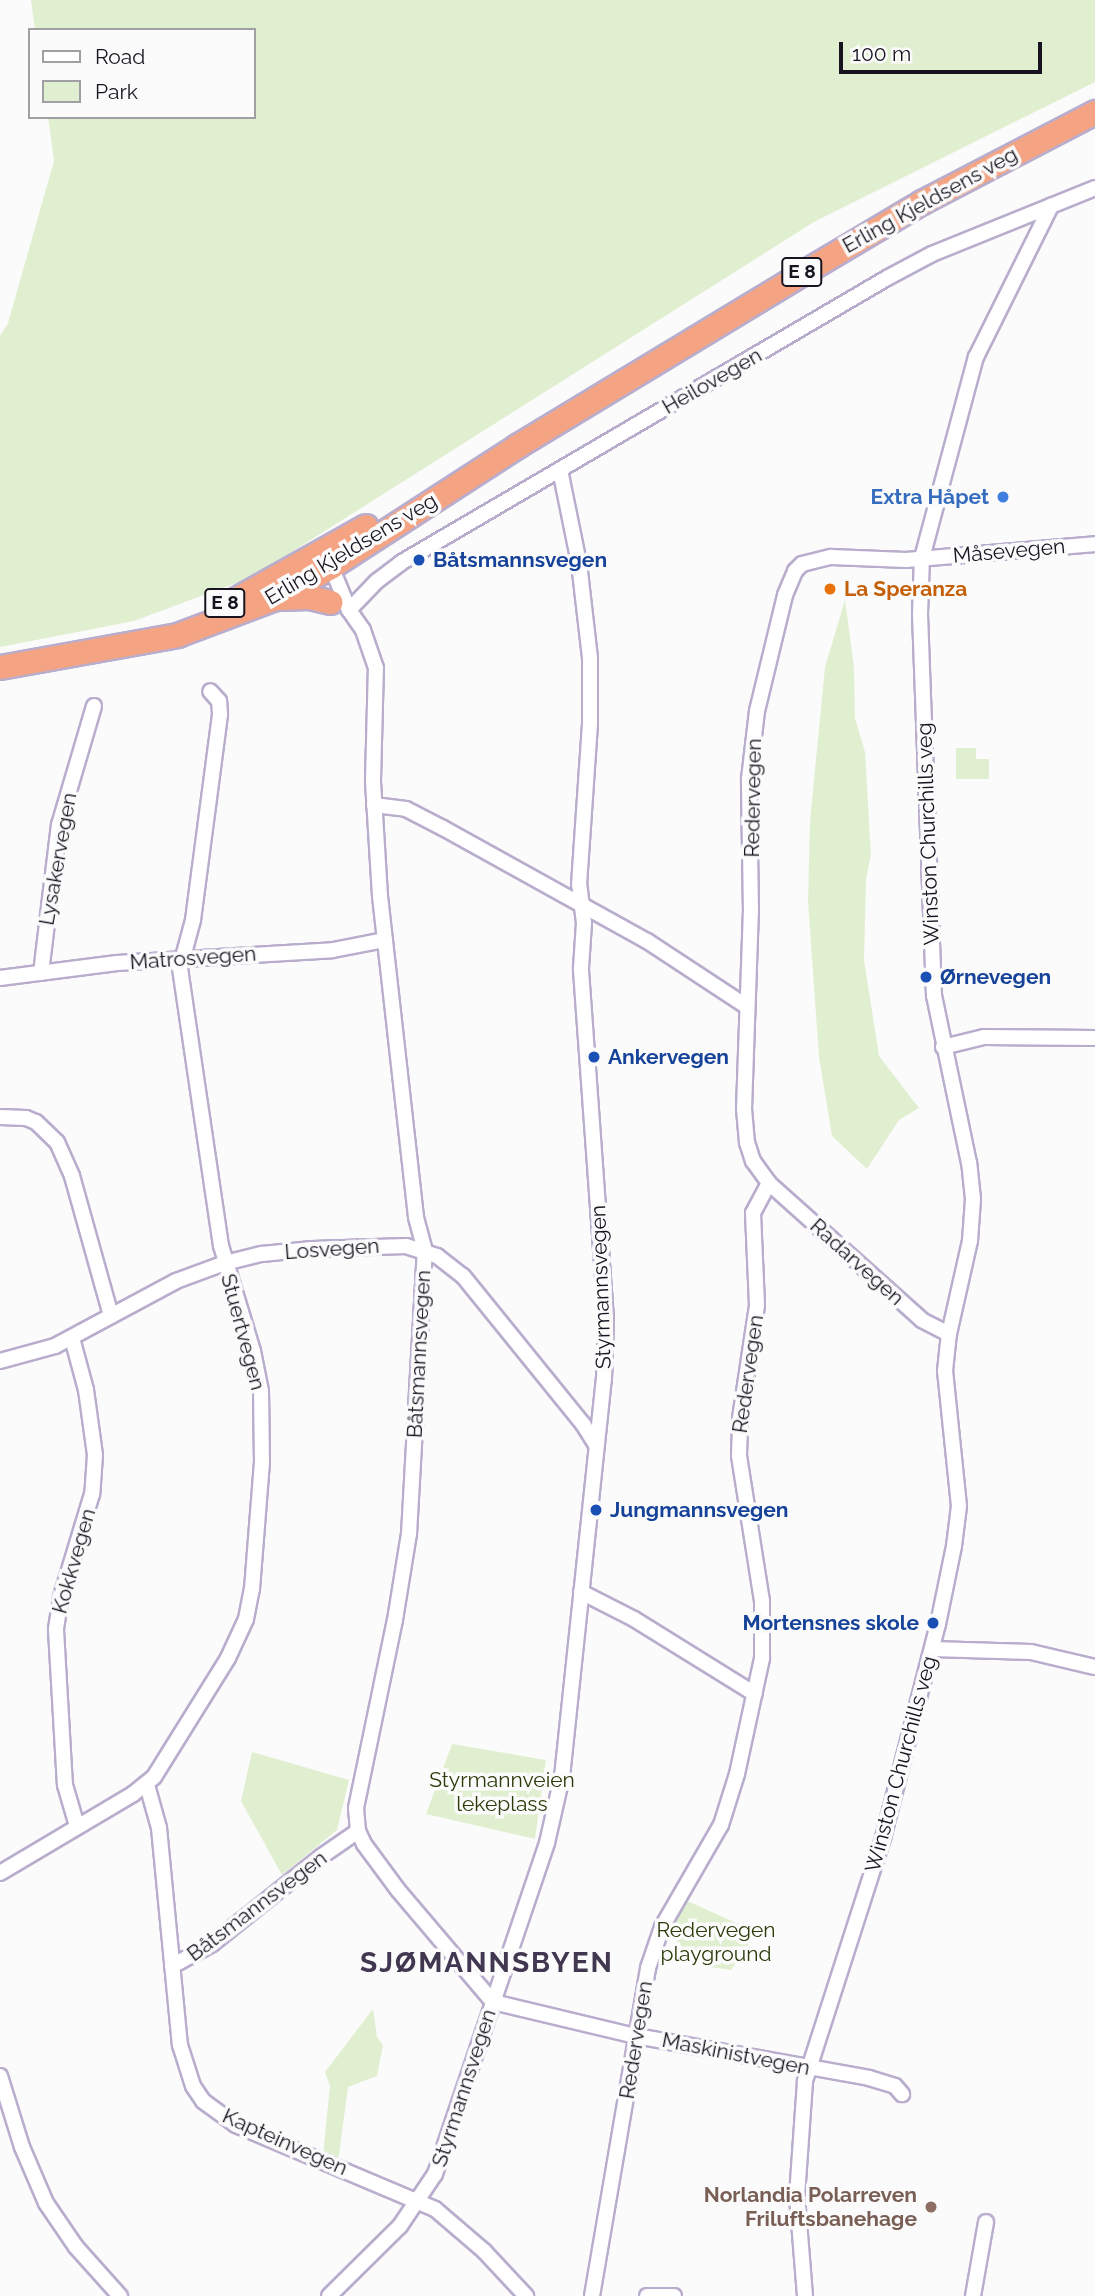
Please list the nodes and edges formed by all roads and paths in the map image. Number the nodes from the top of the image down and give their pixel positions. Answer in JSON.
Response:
{"nodes":[{"id":1,"x":1095,"y":111,"type":"edge"},
{"id":2,"x":1095,"y":188,"type":"edge"},
{"id":3,"x":1051,"y":206,"type":"junction"},
{"id":4,"x":560,"y":470,"type":"junction"},
{"id":5,"x":1095,"y":544,"type":"edge"},
{"id":6,"x":922,"y":558,"type":"junction"},
{"id":7,"x":320,"y":566,"type":"junction"},
{"id":8,"x":275,"y":598,"type":"junction"},
{"id":9,"x":340,"y":606,"type":"junction"},
{"id":10,"x":134,"y":642,"type":"junction"},
{"id":11,"x":0,"y":667,"type":"edge"},
{"id":12,"x":210,"y":691,"type":"dead end"},
{"id":13,"x":94,"y":706,"type":"dead end"},
{"id":14,"x":374,"y":805,"type":"junction"},
{"id":15,"x":581,"y":906,"type":"junction"},
{"id":16,"x":385,"y":940,"type":"junction"},
{"id":17,"x":183,"y":959,"type":"junction"},
{"id":18,"x":41,"y":973,"type":"junction"},
{"id":19,"x":0,"y":978,"type":"edge"},
{"id":20,"x":746,"y":1006,"type":"junction"},
{"id":21,"x":1095,"y":1038,"type":"edge"},
{"id":22,"x":943,"y":1047,"type":"junction"},
{"id":23,"x":0,"y":1117,"type":"edge"},
{"id":24,"x":769,"y":1183,"type":"junction"},
{"id":25,"x":425,"y":1251,"type":"junction"},
{"id":26,"x":225,"y":1262,"type":"junction"},
{"id":27,"x":111,"y":1316,"type":"junction"},
{"id":28,"x":950,"y":1334,"type":"junction"},
{"id":29,"x":72,"y":1338,"type":"junction"},
{"id":30,"x":0,"y":1361,"type":"edge"},
{"id":31,"x":596,"y":1445,"type":"junction"},
{"id":32,"x":581,"y":1592,"type":"junction"},
{"id":33,"x":932,"y":1649,"type":"junction"},
{"id":34,"x":1095,"y":1667,"type":"edge"},
{"id":35,"x":755,"y":1695,"type":"junction"},
{"id":36,"x":147,"y":1784,"type":"junction"},
{"id":37,"x":77,"y":1826,"type":"junction"},
{"id":38,"x":358,"y":1831,"type":"junction"},
{"id":39,"x":0,"y":1872,"type":"edge"},
{"id":40,"x":172,"y":1966,"type":"junction"},
{"id":41,"x":493,"y":2002,"type":"junction"},
{"id":42,"x":636,"y":2036,"type":"junction"},
{"id":43,"x":808,"y":2068,"type":"junction"},
{"id":44,"x":0,"y":2076,"type":"edge"},
{"id":45,"x":902,"y":2094,"type":"dead end"},
{"id":46,"x":420,"y":2201,"type":"junction"},
{"id":47,"x":986,"y":2222,"type":"dead end"},
{"id":48,"x":120,"y":2296,"type":"edge"},
{"id":49,"x":329,"y":2296,"type":"edge"},
{"id":50,"x":526,"y":2296,"type":"edge"},
{"id":51,"x":592,"y":2296,"type":"edge"},
{"id":52,"x":647,"y":2296,"type":"edge"},
{"id":53,"x":674,"y":2296,"type":"edge"},
{"id":54,"x":805,"y":2296,"type":"edge"},
{"id":55,"x":973,"y":2296,"type":"edge"}],
"edges":[{"from":1,"to":7,"type":"highway","name":"Erling Kjeldsens veg","number":"E 8"},
{"from":2,"to":3,"type":"street","name":"Heilovegen"},
{"from":3,"to":4,"type":"street","name":"Heilovegen"},
{"from":3,"to":6,"type":"street","name":"Winston Churchills veg"},
{"from":4,"to":9,"type":"street","name":"Heilovegen"},
{"from":4,"to":15,"type":"street","name":"Styrmannsvegen"},
{"from":5,"to":6,"type":"street","name":"Måsevegen"},
{"from":6,"to":20,"type":"street","name":"Redervegen"},
{"from":6,"to":22,"type":"street","name":"Winston Churchills veg"},
{"from":7,"to":8,"type":"highway","name":"Erling Kjeldsens veg","number":"E 8"},
{"from":7,"to":9,"type":"street","name":"Båtsmannsvegen"},
{"from":7,"to":9,"type":"street","name":"Båtsmannsvegen"},
{"from":7,"to":10,"type":"highway","name":"Erling Kjeldsens veg","number":"E 8"},
{"from":8,"to":9,"type":"highway","number":"E 8"},
{"from":8,"to":10,"type":"highway","name":"Erling Kjeldsens veg","number":"E 8"},
{"from":9,"to":14,"type":"street","name":"Båtsmannsvegen"},
{"from":10,"to":11,"type":"highway","name":"Erling Kjeldsens veg","number":"E 8"},
{"from":12,"to":17,"type":"street","name":"Stuertvegen"},
{"from":13,"to":18,"type":"street","name":"Lysakervegen"},
{"from":14,"to":15,"type":"street"},
{"from":14,"to":16,"type":"street","name":"Båtsmannsvegen"},
{"from":15,"to":20,"type":"street"},
{"from":15,"to":31,"type":"street","name":"Styrmannsvegen"},
{"from":16,"to":17,"type":"street","name":"Matrosvegen"},
{"from":16,"to":25,"type":"street","name":"Båtsmannsvegen"},
{"from":17,"to":18,"type":"street","name":"Matrosvegen"},
{"from":17,"to":26,"type":"street","name":"Stuertvegen"},
{"from":18,"to":19,"type":"street","name":"Matrosvegen"},
{"from":20,"to":24,"type":"street","name":"Redervegen"},
{"from":21,"to":22,"type":"street"},
{"from":22,"to":28,"type":"street","name":"Winston Churchills veg"},
{"from":23,"to":27,"type":"street"},
{"from":24,"to":28,"type":"street","name":"Radarvegen"},
{"from":24,"to":35,"type":"street","name":"Redervegen"},
{"from":25,"to":26,"type":"street","name":"Losvegen"},
{"from":25,"to":31,"type":"street","name":"Losvegen"},
{"from":25,"to":38,"type":"street","name":"Båtsmannsvegen"},
{"from":26,"to":27,"type":"street","name":"Losvegen"},
{"from":26,"to":36,"type":"street","name":"Stuertvegen"},
{"from":27,"to":29,"type":"street","name":"Losvegen"},
{"from":28,"to":33,"type":"street","name":"Winston Churchills veg"},
{"from":29,"to":30,"type":"street","name":"Losvegen"},
{"from":29,"to":37,"type":"street","name":"Kokkvegen"},
{"from":31,"to":32,"type":"street","name":"Styrmannsvegen"},
{"from":32,"to":35,"type":"street"},
{"from":32,"to":41,"type":"street","name":"Styrmannsvegen"},
{"from":33,"to":34,"type":"street"},
{"from":33,"to":43,"type":"street","name":"Winston Churchills veg"},
{"from":35,"to":42,"type":"street","name":"Redervegen"},
{"from":36,"to":37,"type":"street","name":"Stuertvegen"},
{"from":36,"to":40,"type":"street","name":"Kapteinvegen"},
{"from":37,"to":39,"type":"street","name":"Stuertvegen"},
{"from":38,"to":40,"type":"street","name":"Båtsmannsvegen"},
{"from":38,"to":41,"type":"street"},
{"from":40,"to":46,"type":"street","name":"Kapteinvegen"},
{"from":41,"to":42,"type":"street","name":"Maskinistvegen"},
{"from":41,"to":46,"type":"street","name":"Styrmannsvegen"},
{"from":42,"to":43,"type":"street","name":"Maskinistvegen"},
{"from":42,"to":51,"type":"street","name":"Redervegen"},
{"from":43,"to":45,"type":"street","name":"Maskinistvegen"},
{"from":43,"to":54,"type":"street","name":"Winston Churchills veg"},
{"from":44,"to":48,"type":"street"},
{"from":46,"to":49,"type":"street","name":"Styrmannsvegen"},
{"from":46,"to":50,"type":"street","name":"Kapteinvegen"},
{"from":47,"to":55,"type":"street"},
{"from":52,"to":53,"type":"street"}]}
